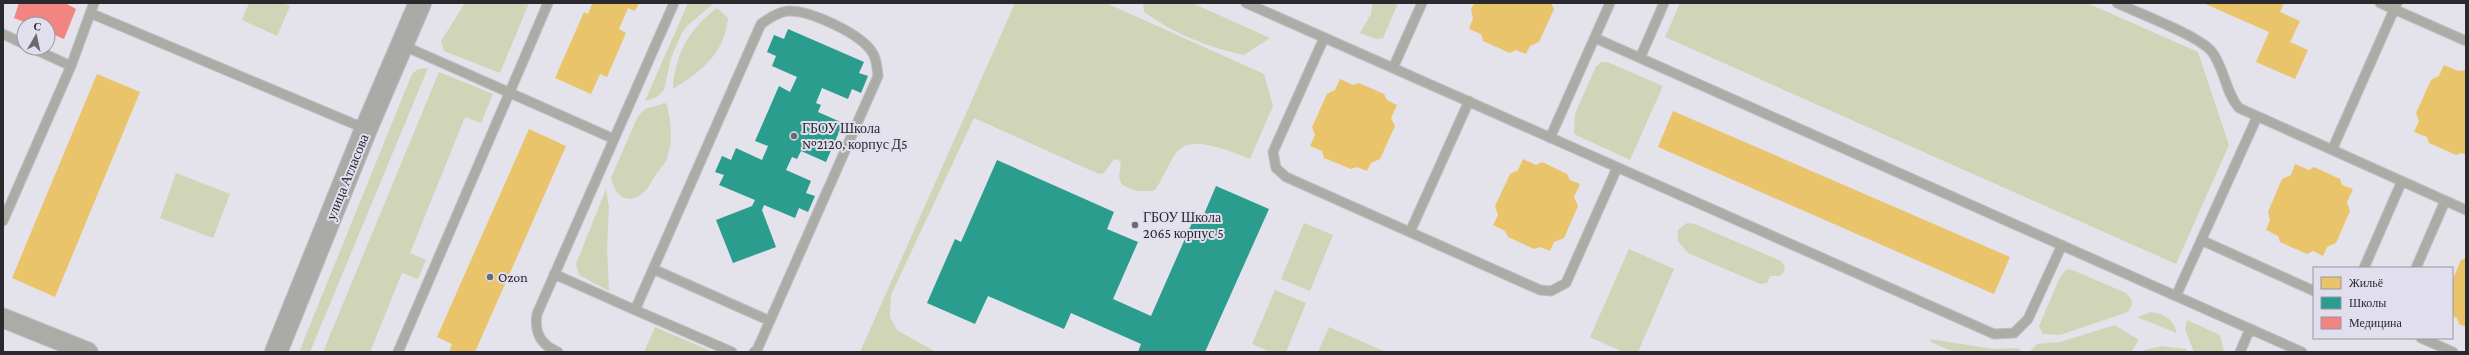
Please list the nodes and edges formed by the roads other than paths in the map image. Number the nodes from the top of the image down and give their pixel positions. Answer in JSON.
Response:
{"nodes":[{"id":1,"x":94,"y":3,"type":"edge"},
{"id":2,"x":420,"y":3,"type":"edge"},
{"id":3,"x":548,"y":3,"type":"edge"},
{"id":4,"x":674,"y":3,"type":"edge"},
{"id":5,"x":1246,"y":3,"type":"edge"},
{"id":6,"x":1422,"y":3,"type":"edge"},
{"id":7,"x":1610,"y":3,"type":"edge"},
{"id":8,"x":1664,"y":3,"type":"edge"},
{"id":9,"x":2117,"y":3,"type":"edge"},
{"id":10,"x":2380,"y":3,"type":"edge"},
{"id":11,"x":2396,"y":6,"type":"edge"},
{"id":12,"x":90,"y":13,"type":"junction"},
{"id":13,"x":3,"y":34,"type":"edge"},
{"id":14,"x":1324,"y":38,"type":"junction"},
{"id":15,"x":1595,"y":38,"type":"junction"},
{"id":16,"x":16,"y":40,"type":"edge"},
{"id":17,"x":2466,"y":41,"type":"edge"},
{"id":18,"x":402,"y":46,"type":"junction"},
{"id":19,"x":49,"y":56,"type":"edge"},
{"id":20,"x":1640,"y":58,"type":"junction"},
{"id":21,"x":71,"y":66,"type":"junction"},
{"id":22,"x":1393,"y":68,"type":"junction"},
{"id":23,"x":510,"y":93,"type":"junction"},
{"id":24,"x":1468,"y":101,"type":"junction"},
{"id":25,"x":2257,"y":117,"type":"junction"},
{"id":26,"x":366,"y":128,"type":"junction"},
{"id":27,"x":1550,"y":138,"type":"junction"},
{"id":28,"x":614,"y":139,"type":"junction"},
{"id":29,"x":2332,"y":150,"type":"junction"},
{"id":30,"x":1617,"y":168,"type":"junction"},
{"id":31,"x":2402,"y":181,"type":"junction"},
{"id":32,"x":2446,"y":201,"type":"junction"},
{"id":33,"x":2466,"y":210,"type":"edge"},
{"id":34,"x":3,"y":221,"type":"edge"},
{"id":35,"x":1410,"y":232,"type":"junction"},
{"id":36,"x":2201,"y":240,"type":"junction"},
{"id":37,"x":2062,"y":245,"type":"junction"},
{"id":38,"x":2364,"y":267,"type":"edge"},
{"id":39,"x":2416,"y":267,"type":"edge"},
{"id":40,"x":652,"y":269,"type":"junction"},
{"id":41,"x":554,"y":274,"type":"junction"},
{"id":42,"x":2313,"y":291,"type":"edge"},
{"id":43,"x":2176,"y":296,"type":"junction"},
{"id":44,"x":635,"y":310,"type":"junction"},
{"id":45,"x":3,"y":318,"type":"edge"},
{"id":46,"x":770,"y":321,"type":"junction"},
{"id":47,"x":2250,"y":329,"type":"junction"},
{"id":48,"x":2423,"y":339,"type":"edge"},
{"id":49,"x":88,"y":352,"type":"edge"},
{"id":50,"x":276,"y":352,"type":"edge"},
{"id":51,"x":398,"y":352,"type":"edge"},
{"id":52,"x":558,"y":352,"type":"edge"},
{"id":53,"x":732,"y":352,"type":"edge"},
{"id":54,"x":754,"y":352,"type":"edge"},
{"id":55,"x":2240,"y":352,"type":"edge"},
{"id":56,"x":2302,"y":352,"type":"edge"},
{"id":57,"x":2452,"y":352,"type":"edge"}],
"edges":[{"from":1,"to":12,"type":"lane"},
{"from":2,"to":18,"type":"main road","name":"улица Атласова"},
{"from":3,"to":23,"type":"lane"},
{"from":4,"to":28,"type":"lane"},
{"from":5,"to":14,"type":"lane"},
{"from":6,"to":22,"type":"lane"},
{"from":7,"to":15,"type":"lane"},
{"from":8,"to":20,"type":"lane"},
{"from":9,"to":25,"type":"lane"},
{"from":10,"to":11,"type":"lane"},
{"from":11,"to":17,"type":"lane"},
{"from":11,"to":29,"type":"lane"},
{"from":12,"to":21,"type":"lane"},
{"from":12,"to":26,"type":"lane"},
{"from":13,"to":16,"type":"lane"},
{"from":14,"to":22,"type":"lane"},
{"from":14,"to":35,"type":"lane"},
{"from":15,"to":20,"type":"lane"},
{"from":15,"to":27,"type":"lane"},
{"from":18,"to":23,"type":"lane"},
{"from":18,"to":26,"type":"main road","name":"улица Атласова"},
{"from":19,"to":21,"type":"lane"},
{"from":20,"to":37,"type":"lane"},
{"from":21,"to":34,"type":"lane"},
{"from":22,"to":24,"type":"lane"},
{"from":23,"to":28,"type":"lane"},
{"from":23,"to":51,"type":"lane"},
{"from":24,"to":27,"type":"lane"},
{"from":24,"to":35,"type":"lane"},
{"from":25,"to":29,"type":"lane"},
{"from":25,"to":36,"type":"lane"},
{"from":26,"to":50,"type":"main road","name":"улица Атласова"},
{"from":27,"to":30,"type":"lane"},
{"from":28,"to":41,"type":"lane"},
{"from":29,"to":31,"type":"lane"},
{"from":30,"to":35,"type":"lane"},
{"from":30,"to":37,"type":"lane"},
{"from":31,"to":32,"type":"lane"},
{"from":31,"to":38,"type":"lane"},
{"from":32,"to":33,"type":"lane"},
{"from":32,"to":39,"type":"lane"},
{"from":36,"to":42,"type":"lane"},
{"from":36,"to":43,"type":"lane"},
{"from":37,"to":43,"type":"lane"},
{"from":40,"to":44,"type":"lane"},
{"from":40,"to":46,"type":"lane"},
{"from":40,"to":46,"type":"lane"},
{"from":41,"to":44,"type":"lane"},
{"from":41,"to":52,"type":"lane"},
{"from":43,"to":47,"type":"lane"},
{"from":44,"to":53,"type":"lane"},
{"from":45,"to":49,"type":"street"},
{"from":46,"to":54,"type":"lane"},
{"from":47,"to":55,"type":"lane"},
{"from":47,"to":56,"type":"lane"},
{"from":48,"to":57,"type":"lane"}]}
